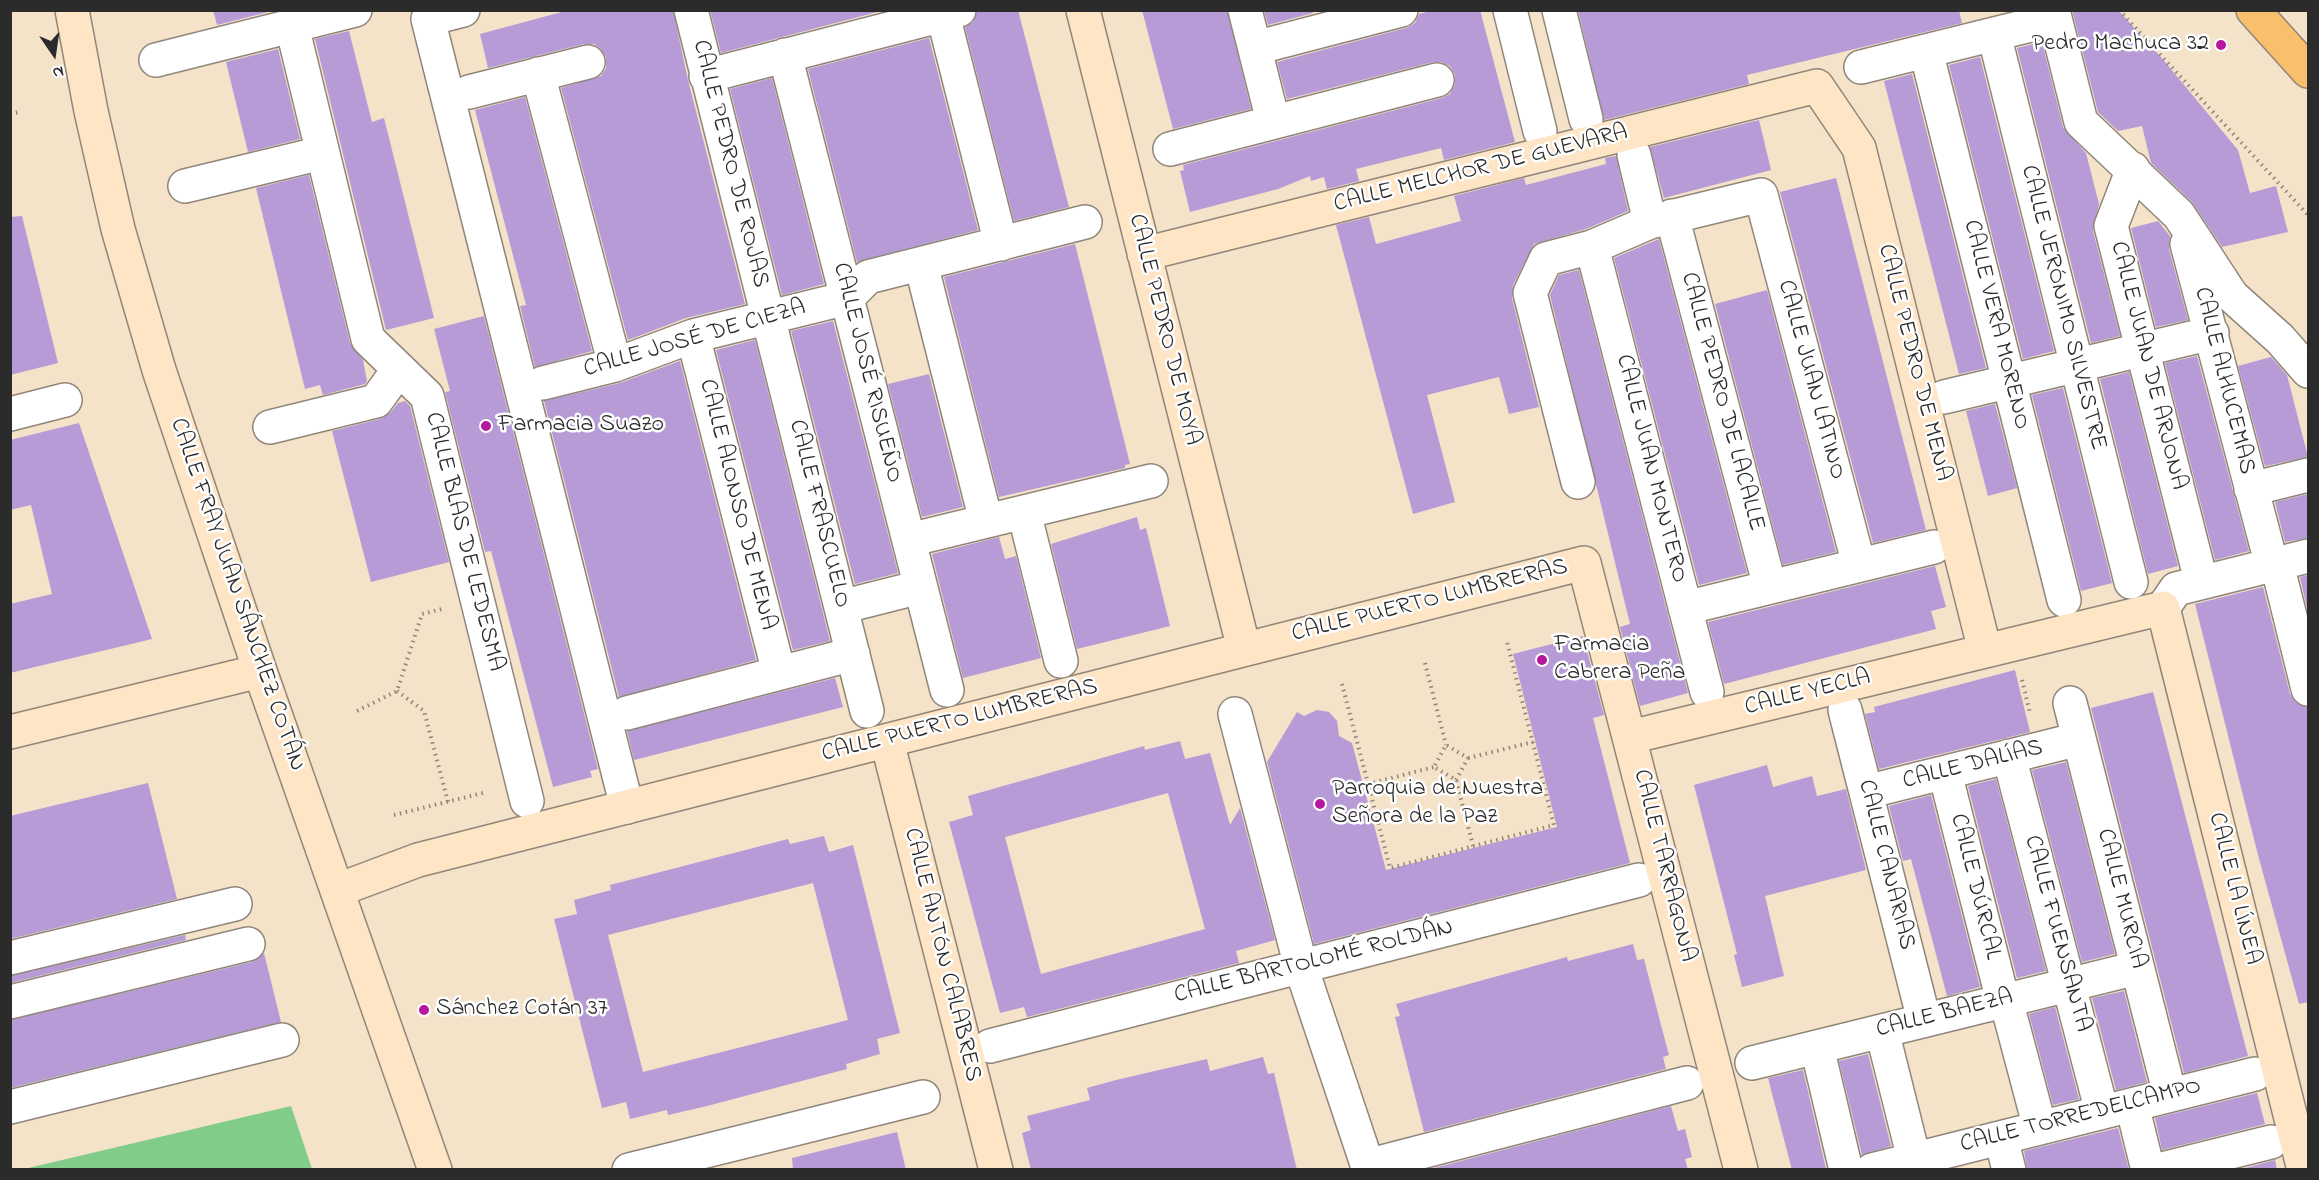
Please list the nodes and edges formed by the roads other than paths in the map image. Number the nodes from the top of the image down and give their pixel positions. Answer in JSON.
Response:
{"nodes":[{"id":1,"x":72,"y":10,"type":"edge"},
{"id":2,"x":463,"y":10,"type":"edge"},
{"id":3,"x":691,"y":10,"type":"edge"},
{"id":4,"x":1083,"y":10,"type":"edge"},
{"id":5,"x":1245,"y":10,"type":"edge"},
{"id":6,"x":1401,"y":10,"type":"edge"},
{"id":7,"x":1510,"y":10,"type":"edge"},
{"id":8,"x":1559,"y":10,"type":"edge"},
{"id":9,"x":2253,"y":10,"type":"edge"},
{"id":10,"x":366,"y":11,"type":"edge"},
{"id":11,"x":951,"y":13,"type":"edge"},
{"id":12,"x":2054,"y":15,"type":"edge"},
{"id":13,"x":1328,"y":19,"type":"edge"},
{"id":14,"x":292,"y":26,"type":"junction"},
{"id":15,"x":1981,"y":27,"type":"edge"},
{"id":16,"x":1255,"y":48,"type":"junction"},
{"id":17,"x":1926,"y":51,"type":"junction"},
{"id":18,"x":785,"y":55,"type":"junction"},
{"id":19,"x":156,"y":60,"type":"dead end"},
{"id":20,"x":588,"y":62,"type":"dead end"},
{"id":21,"x":1861,"y":67,"type":"dead end"},
{"id":22,"x":2308,"y":71,"type":"edge"},
{"id":23,"x":538,"y":74,"type":"junction"},
{"id":24,"x":706,"y":76,"type":"junction"},
{"id":25,"x":1437,"y":80,"type":"dead end"},
{"id":26,"x":1817,"y":86,"type":"joint"},
{"id":27,"x":469,"y":92,"type":"dead end"},
{"id":28,"x":1586,"y":120,"type":"dead end"},
{"id":29,"x":1273,"y":121,"type":"junction"},
{"id":30,"x":1540,"y":131,"type":"dead end"},
{"id":31,"x":1170,"y":148,"type":"dead end"},
{"id":32,"x":322,"y":153,"type":"junction"},
{"id":33,"x":1634,"y":155,"type":"dead end"},
{"id":34,"x":2133,"y":169,"type":"junction"},
{"id":35,"x":185,"y":186,"type":"dead end"},
{"id":36,"x":2179,"y":215,"type":"junction"},
{"id":37,"x":1661,"y":219,"type":"junction"},
{"id":38,"x":1085,"y":222,"type":"dead end"},
{"id":39,"x":1001,"y":244,"type":"junction"},
{"id":40,"x":1592,"y":247,"type":"junction"},
{"id":41,"x":1144,"y":254,"type":"junction"},
{"id":42,"x":921,"y":264,"type":"junction"},
{"id":43,"x":847,"y":298,"type":"junction"},
{"id":44,"x":768,"y":317,"type":"junction"},
{"id":45,"x":2212,"y":333,"type":"junction"},
{"id":46,"x":693,"y":336,"type":"junction"},
{"id":47,"x":2142,"y":350,"type":"junction"},
{"id":48,"x":615,"y":365,"type":"junction"},
{"id":49,"x":2077,"y":365,"type":"junction"},
{"id":50,"x":399,"y":369,"type":"junction"},
{"id":51,"x":2308,"y":371,"type":"edge"},
{"id":52,"x":2009,"y":381,"type":"junction"},
{"id":53,"x":543,"y":383,"type":"dead end"},
{"id":54,"x":1944,"y":397,"type":"dead end"},
{"id":55,"x":65,"y":400,"type":"dead end"},
{"id":56,"x":10,"y":414,"type":"edge"},
{"id":57,"x":270,"y":427,"type":"dead end"},
{"id":58,"x":2308,"y":475,"type":"edge"},
{"id":59,"x":1151,"y":481,"type":"dead end"},
{"id":60,"x":1578,"y":482,"type":"dead end"},
{"id":61,"x":2251,"y":489,"type":"junction"},
{"id":62,"x":1024,"y":512,"type":"junction"},
{"id":63,"x":986,"y":521,"type":"junction"},
{"id":64,"x":909,"y":540,"type":"junction"},
{"id":65,"x":1934,"y":547,"type":"dead end"},
{"id":66,"x":2272,"y":556,"type":"junction"},
{"id":67,"x":2308,"y":556,"type":"edge"},
{"id":68,"x":1584,"y":563,"type":"joint"},
{"id":69,"x":1859,"y":565,"type":"junction"},
{"id":70,"x":2197,"y":566,"type":"dead end"},
{"id":71,"x":2131,"y":582,"type":"dead end"},
{"id":72,"x":920,"y":587,"type":"junction"},
{"id":73,"x":1770,"y":587,"type":"junction"},
{"id":74,"x":2064,"y":600,"type":"dead end"},
{"id":75,"x":841,"y":607,"type":"junction"},
{"id":76,"x":1685,"y":608,"type":"junction"},
{"id":77,"x":2163,"y":608,"type":"junction"},
{"id":78,"x":1244,"y":649,"type":"junction"},
{"id":79,"x":1985,"y":651,"type":"junction"},
{"id":80,"x":853,"y":654,"type":"junction"},
{"id":81,"x":1061,"y":661,"type":"dead end"},
{"id":82,"x":260,"y":671,"type":"junction"},
{"id":83,"x":779,"y":674,"type":"junction"},
{"id":84,"x":2308,"y":689,"type":"edge"},
{"id":85,"x":947,"y":690,"type":"dead end"},
{"id":86,"x":1707,"y":692,"type":"dead end"},
{"id":87,"x":2070,"y":703,"type":"dead end"},
{"id":88,"x":1845,"y":710,"type":"dead end"},
{"id":89,"x":867,"y":711,"type":"dead end"},
{"id":90,"x":627,"y":713,"type":"dead end"},
{"id":91,"x":1234,"y":714,"type":"dead end"},
{"id":92,"x":10,"y":732,"type":"edge"},
{"id":93,"x":1630,"y":737,"type":"junction"},
{"id":94,"x":2079,"y":739,"type":"junction"},
{"id":95,"x":886,"y":741,"type":"junction"},
{"id":96,"x":2009,"y":756,"type":"junction"},
{"id":97,"x":1945,"y":773,"type":"junction"},
{"id":98,"x":1866,"y":792,"type":"junction"},
{"id":99,"x":527,"y":801,"type":"dead end"},
{"id":100,"x":627,"y":807,"type":"junction"},
{"id":101,"x":1639,"y":880,"type":"dead end"},
{"id":102,"x":338,"y":890,"type":"junction"},
{"id":103,"x":235,"y":904,"type":"dead end"},
{"id":104,"x":248,"y":944,"type":"dead end"},
{"id":105,"x":10,"y":958,"type":"edge"},
{"id":106,"x":1301,"y":967,"type":"junction"},
{"id":107,"x":2138,"y":968,"type":"junction"},
{"id":108,"x":2069,"y":985,"type":"junction"},
{"id":109,"x":2005,"y":1000,"type":"junction"},
{"id":110,"x":10,"y":1002,"type":"edge"},
{"id":111,"x":1924,"y":1020,"type":"junction"},
{"id":112,"x":1882,"y":1031,"type":"junction"},
{"id":113,"x":282,"y":1040,"type":"dead end"},
{"id":114,"x":990,"y":1046,"type":"dead end"},
{"id":115,"x":1817,"y":1047,"type":"junction"},
{"id":116,"x":1752,"y":1063,"type":"dead end"},
{"id":117,"x":2255,"y":1074,"type":"dead end"},
{"id":118,"x":1686,"y":1083,"type":"dead end"},
{"id":119,"x":2170,"y":1095,"type":"junction"},
{"id":120,"x":923,"y":1097,"type":"dead end"},
{"id":121,"x":10,"y":1107,"type":"edge"},
{"id":122,"x":2117,"y":1108,"type":"junction"},
{"id":123,"x":2040,"y":1128,"type":"junction"},
{"id":124,"x":2001,"y":1137,"type":"junction"},
{"id":125,"x":2271,"y":1142,"type":"dead end"},
{"id":126,"x":1923,"y":1162,"type":"edge"},
{"id":127,"x":1368,"y":1168,"type":"edge"},
{"id":128,"x":435,"y":1170,"type":"edge"},
{"id":129,"x":629,"y":1170,"type":"edge"},
{"id":130,"x":996,"y":1170,"type":"edge"},
{"id":131,"x":1741,"y":1170,"type":"edge"},
{"id":132,"x":1846,"y":1170,"type":"edge"},
{"id":133,"x":1872,"y":1170,"type":"edge"},
{"id":134,"x":2009,"y":1170,"type":"edge"},
{"id":135,"x":2148,"y":1170,"type":"edge"},
{"id":136,"x":2158,"y":1170,"type":"edge"},
{"id":137,"x":2304,"y":1170,"type":"edge"}],
"edges":[{"from":1,"to":82,"type":"street","name":"CALLE FRAY JUAN SÁNCHEZ COTÁN"},
{"from":2,"to":100,"type":"street"},
{"from":3,"to":24,"type":"street","name":"CALLE PEDRO DE ROJAS"},
{"from":4,"to":41,"type":"street","name":"CALLE PEDRO DE MOYA"},
{"from":5,"to":16,"type":"street"},
{"from":6,"to":13,"type":"street"},
{"from":7,"to":30,"type":"street"},
{"from":8,"to":28,"type":"street"},
{"from":9,"to":22,"type":"main road"},
{"from":10,"to":14,"type":"street"},
{"from":11,"to":18,"type":"street"},
{"from":11,"to":39,"type":"street"},
{"from":12,"to":15,"type":"street"},
{"from":12,"to":34,"type":"street"},
{"from":13,"to":16,"type":"street"},
{"from":14,"to":19,"type":"street"},
{"from":14,"to":32,"type":"street","name":"CALLE BLAS DE LEDESMA"},
{"from":15,"to":17,"type":"street"},
{"from":15,"to":49,"type":"street","name":"CALLE JERÓNIMO SILVESTRE"},
{"from":16,"to":29,"type":"street"},
{"from":17,"to":21,"type":"street"},
{"from":17,"to":52,"type":"street","name":"CALLE VERA MORENO"},
{"from":18,"to":24,"type":"street"},
{"from":18,"to":43,"type":"street","name":"CALLE JOSÉ RISUEÑO"},
{"from":20,"to":23,"type":"street"},
{"from":23,"to":27,"type":"street"},
{"from":23,"to":48,"type":"street"},
{"from":24,"to":44,"type":"street","name":"CALLE PEDRO DE ROJAS"},
{"from":25,"to":29,"type":"street"},
{"from":26,"to":41,"type":"street","name":"CALLE MELCHOR DE GUEVARA"},
{"from":26,"to":79,"type":"street","name":"CALLE PEDRO DE MENA"},
{"from":29,"to":31,"type":"street"},
{"from":32,"to":35,"type":"street"},
{"from":32,"to":50,"type":"street","name":"CALLE BLAS DE LEDESMA"},
{"from":33,"to":37,"type":"street","name":"CALLE PEDRO DE LACALLE"},
{"from":34,"to":36,"type":"street"},
{"from":34,"to":47,"type":"street","name":"CALLE JUAN DE ARJONA"},
{"from":36,"to":45,"type":"street","name":"CALLE ALHUCEMAS"},
{"from":36,"to":51,"type":"street"},
{"from":37,"to":40,"type":"street"},
{"from":37,"to":69,"type":"street","name":"CALLE JUAN LATINO"},
{"from":37,"to":73,"type":"street","name":"CALLE PEDRO DE LACALLE"},
{"from":38,"to":39,"type":"street"},
{"from":39,"to":42,"type":"street"},
{"from":40,"to":60,"type":"street"},
{"from":40,"to":76,"type":"street","name":"CALLE JUAN MONTERO"},
{"from":41,"to":78,"type":"street","name":"CALLE PEDRO DE MOYA"},
{"from":42,"to":43,"type":"street"},
{"from":42,"to":63,"type":"street"},
{"from":43,"to":44,"type":"street","name":"CALLE JOSÉ DE CIEZA"},
{"from":43,"to":64,"type":"street","name":"CALLE JOSÉ RISUEÑO"},
{"from":44,"to":46,"type":"street","name":"CALLE JOSÉ DE CIEZA"},
{"from":44,"to":75,"type":"street","name":"CALLE FRASCUELO"},
{"from":45,"to":47,"type":"street"},
{"from":45,"to":61,"type":"street","name":"CALLE ALHUCEMAS"},
{"from":46,"to":48,"type":"street","name":"CALLE JOSÉ DE CIEZA"},
{"from":46,"to":83,"type":"street","name":"CALLE ALONSO DE MENA"},
{"from":47,"to":49,"type":"street"},
{"from":47,"to":70,"type":"street","name":"CALLE JUAN DE ARJONA"},
{"from":48,"to":53,"type":"street","name":"CALLE JOSÉ DE CIEZA"},
{"from":49,"to":52,"type":"street"},
{"from":49,"to":71,"type":"street","name":"CALLE JERÓNIMO SILVESTRE"},
{"from":50,"to":57,"type":"street"},
{"from":50,"to":99,"type":"street","name":"CALLE BLAS DE LEDESMA"},
{"from":52,"to":54,"type":"street"},
{"from":52,"to":74,"type":"street","name":"CALLE VERA MORENO"},
{"from":55,"to":56,"type":"street"},
{"from":58,"to":61,"type":"street"},
{"from":59,"to":62,"type":"street"},
{"from":61,"to":66,"type":"street","name":"CALLE ALHUCEMAS"},
{"from":62,"to":63,"type":"street"},
{"from":62,"to":81,"type":"street"},
{"from":63,"to":64,"type":"street"},
{"from":64,"to":72,"type":"street","name":"CALLE JOSÉ RISUEÑO"},
{"from":65,"to":69,"type":"street"},
{"from":66,"to":67,"type":"street"},
{"from":66,"to":77,"type":"street"},
{"from":66,"to":84,"type":"street","name":"CALLE ALHUCEMAS"},
{"from":68,"to":78,"type":"street","name":"CALLE PUERTO LUMBRERAS"},
{"from":68,"to":93,"type":"street","name":"CALLE TARRAGONA"},
{"from":69,"to":73,"type":"street"},
{"from":72,"to":75,"type":"street"},
{"from":72,"to":85,"type":"street","name":"CALLE JOSÉ RISUEÑO"},
{"from":73,"to":76,"type":"street"},
{"from":75,"to":80,"type":"street","name":"CALLE FRASCUELO"},
{"from":76,"to":86,"type":"street","name":"CALLE JUAN MONTERO"},
{"from":77,"to":79,"type":"street","name":"CALLE YECLA"},
{"from":77,"to":137,"type":"street","name":"CALLE LA LÍNEA"},
{"from":78,"to":95,"type":"street","name":"CALLE PUERTO LUMBRERAS"},
{"from":79,"to":93,"type":"street","name":"CALLE YECLA"},
{"from":80,"to":83,"type":"street"},
{"from":80,"to":89,"type":"street","name":"CALLE FRASCUELO"},
{"from":82,"to":92,"type":"street"},
{"from":82,"to":102,"type":"street","name":"CALLE FRAY JUAN SÁNCHEZ COTÁN"},
{"from":83,"to":90,"type":"street"},
{"from":87,"to":94,"type":"street","name":"CALLE MURCIA"},
{"from":88,"to":98,"type":"street","name":"CALLE CANARIAS"},
{"from":91,"to":106,"type":"street"},
{"from":93,"to":131,"type":"street","name":"CALLE TARRAGONA"},
{"from":94,"to":96,"type":"street","name":"CALLE DALÍAS"},
{"from":94,"to":107,"type":"street","name":"CALLE MURCIA"},
{"from":95,"to":100,"type":"street","name":"CALLE PUERTO LUMBRERAS"},
{"from":95,"to":130,"type":"street","name":"CALLE ANTÓN CALABRES"},
{"from":96,"to":97,"type":"street","name":"CALLE DALÍAS"},
{"from":96,"to":108,"type":"street","name":"CALLE FUENSANTA"},
{"from":97,"to":98,"type":"street","name":"CALLE DALÍAS"},
{"from":97,"to":109,"type":"street","name":"CALLE DÚRCAL"},
{"from":98,"to":111,"type":"street","name":"CALLE CANARIAS"},
{"from":100,"to":102,"type":"street","name":"CALLE PUERTO LUMBRERAS"},
{"from":101,"to":106,"type":"street","name":"CALLE BARTOLOMÉ ROLDÁN"},
{"from":102,"to":128,"type":"street","name":"CALLE FRAY JUAN SÁNCHEZ COTÁN"},
{"from":103,"to":105,"type":"street"},
{"from":104,"to":110,"type":"street"},
{"from":106,"to":114,"type":"street","name":"CALLE BARTOLOMÉ ROLDÁN"},
{"from":106,"to":127,"type":"street"},
{"from":107,"to":108,"type":"street","name":"CALLE BAEZA"},
{"from":107,"to":119,"type":"street","name":"CALLE MURCIA"},
{"from":108,"to":109,"type":"street","name":"CALLE BAEZA"},
{"from":108,"to":122,"type":"street","name":"CALLE FUENSANTA"},
{"from":109,"to":111,"type":"street","name":"CALLE BAEZA"},
{"from":109,"to":123,"type":"street","name":"CALLE DÚRCAL"},
{"from":111,"to":112,"type":"street","name":"CALLE BAEZA"},
{"from":112,"to":115,"type":"street","name":"CALLE BAEZA"},
{"from":112,"to":126,"type":"street"},
{"from":113,"to":121,"type":"street"},
{"from":115,"to":116,"type":"street","name":"CALLE BAEZA"},
{"from":115,"to":132,"type":"street"},
{"from":117,"to":119,"type":"street","name":"CALLE TORREDELCAMPO"},
{"from":118,"to":127,"type":"street"},
{"from":119,"to":122,"type":"street","name":"CALLE TORREDELCAMPO"},
{"from":120,"to":129,"type":"street"},
{"from":122,"to":123,"type":"street","name":"CALLE TORREDELCAMPO"},
{"from":122,"to":135,"type":"street","name":"CALLE FUENSANTA"},
{"from":123,"to":124,"type":"street","name":"CALLE TORREDELCAMPO"},
{"from":124,"to":126,"type":"street","name":"CALLE TORREDELCAMPO"},
{"from":124,"to":134,"type":"street"},
{"from":125,"to":136,"type":"street"},
{"from":126,"to":133,"type":"street","name":"CALLE TORREDELCAMPO"}]}
